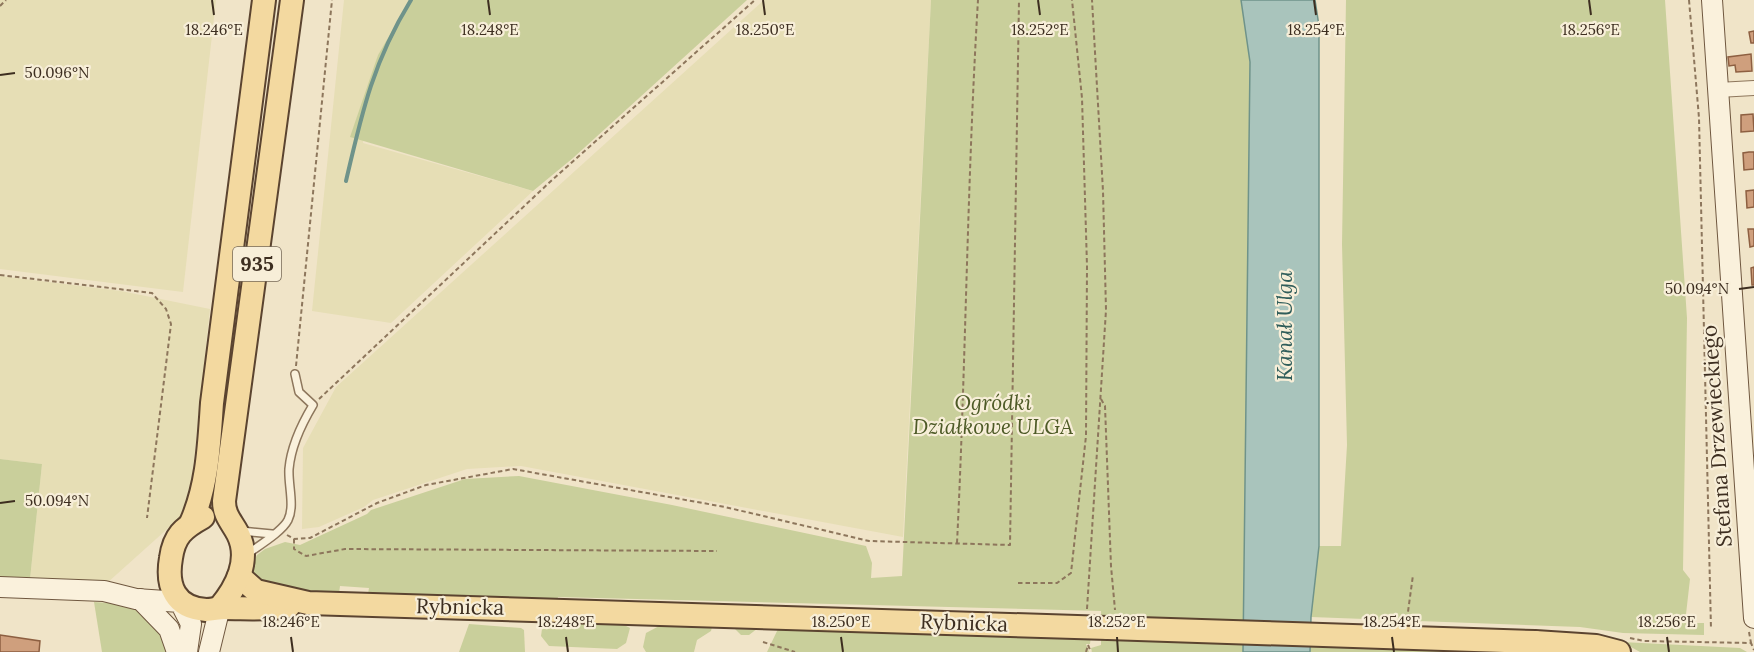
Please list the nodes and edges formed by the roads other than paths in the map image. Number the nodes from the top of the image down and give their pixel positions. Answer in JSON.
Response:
{"nodes":[{"id":1,"x":264,"y":0,"type":"edge"},
{"id":2,"x":292,"y":0,"type":"edge"},
{"id":3,"x":1712,"y":0,"type":"edge"},
{"id":4,"x":1754,"y":88,"type":"edge"},
{"id":5,"x":1718,"y":90,"type":"junction"},
{"id":6,"x":296,"y":374,"type":"road end"},
{"id":7,"x":191,"y":523,"type":"junction"},
{"id":8,"x":234,"y":528,"type":"junction"},
{"id":9,"x":276,"y":533,"type":"junction"},
{"id":10,"x":241,"y":567,"type":"junction"},
{"id":11,"x":168,"y":576,"type":"junction"},
{"id":12,"x":0,"y":587,"type":"edge"},
{"id":13,"x":140,"y":599,"type":"junction"},
{"id":14,"x":180,"y":602,"type":"junction"},
{"id":15,"x":308,"y":603,"type":"junction"},
{"id":16,"x":220,"y":608,"type":"junction"},
{"id":17,"x":1754,"y":618,"type":"edge"},
{"id":18,"x":1623,"y":645,"type":"edge"},
{"id":19,"x":177,"y":652,"type":"edge"},
{"id":20,"x":187,"y":652,"type":"edge"},
{"id":21,"x":209,"y":652,"type":"edge"}],
"edges":[{"from":1,"to":7,"type":"main road","number":"935"},
{"from":2,"to":8,"type":"main road","number":"935"},
{"from":3,"to":5,"type":"street","name":"Stefana Drzewieckiego"},
{"from":4,"to":5,"type":"street"},
{"from":5,"to":17,"type":"street","name":"Stefana Drzewieckiego"},
{"from":6,"to":9,"type":"lane"},
{"from":7,"to":8,"type":"main road"},
{"from":7,"to":11,"type":"main road","number":"935"},
{"from":8,"to":9,"type":"lane"},
{"from":8,"to":10,"type":"main road","number":"935"},
{"from":9,"to":10,"type":"lane"},
{"from":10,"to":15,"type":"main road","name":"Rybnicka"},
{"from":10,"to":16,"type":"main road"},
{"from":11,"to":13,"type":"street"},
{"from":11,"to":14,"type":"main road"},
{"from":12,"to":13,"type":"street"},
{"from":13,"to":14,"type":"street"},
{"from":13,"to":19,"type":"street"},
{"from":14,"to":16,"type":"main road"},
{"from":14,"to":20,"type":"street"},
{"from":15,"to":16,"type":"main road","name":"Rybnicka"},
{"from":15,"to":18,"type":"main road","name":"Rybnicka","bridge":true},
{"from":16,"to":21,"type":"street"}]}
